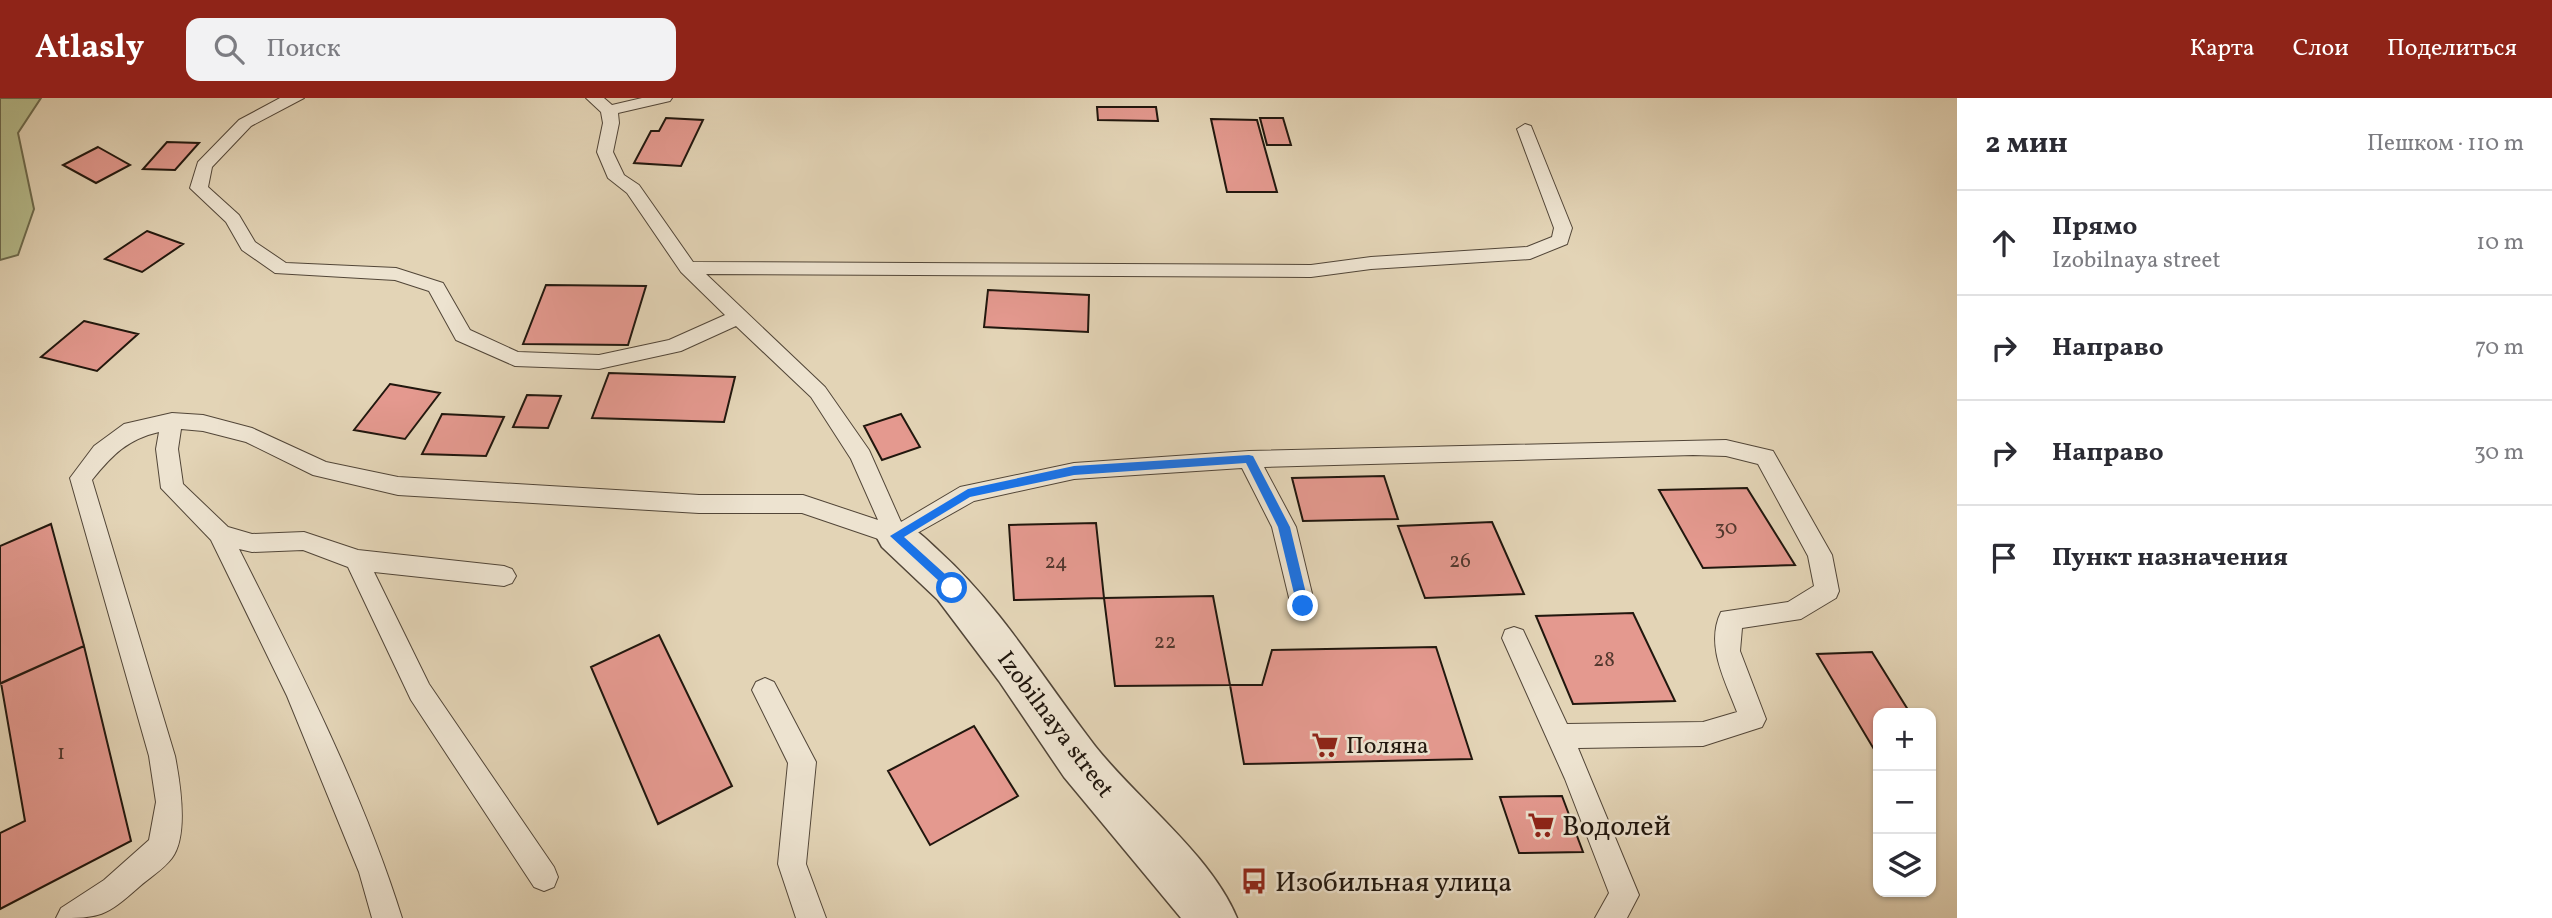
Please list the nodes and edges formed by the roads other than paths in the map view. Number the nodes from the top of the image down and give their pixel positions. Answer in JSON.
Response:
{"nodes":[{"id":1,"x":296,"y":98,"type":"edge"},
{"id":2,"x":594,"y":98,"type":"edge"},
{"id":3,"x":664,"y":98,"type":"edge"},
{"id":4,"x":609,"y":110,"type":"junction"},
{"id":5,"x":1525,"y":129,"type":"dead end"},
{"id":6,"x":688,"y":268,"type":"junction"},
{"id":7,"x":738,"y":317,"type":"junction"},
{"id":8,"x":172,"y":421,"type":"junction"},
{"id":9,"x":1249,"y":459,"type":"junction"},
{"id":10,"x":220,"y":534,"type":"junction"},
{"id":11,"x":896,"y":536,"type":"junction"},
{"id":12,"x":357,"y":560,"type":"junction"},
{"id":13,"x":504,"y":576,"type":"dead end"},
{"id":14,"x":1303,"y":606,"type":"dead end"},
{"id":15,"x":1514,"y":638,"type":"dead end"},
{"id":16,"x":765,"y":690,"type":"dead end"},
{"id":17,"x":1559,"y":736,"type":"junction"},
{"id":18,"x":544,"y":877,"type":"dead end"},
{"id":19,"x":71,"y":918,"type":"edge"},
{"id":20,"x":387,"y":918,"type":"edge"},
{"id":21,"x":811,"y":918,"type":"edge"},
{"id":22,"x":1212,"y":918,"type":"edge"},
{"id":23,"x":1611,"y":918,"type":"edge"}],
"edges":[{"from":1,"to":7,"type":"lane"},
{"from":2,"to":4,"type":"lane"},
{"from":3,"to":4,"type":"lane"},
{"from":4,"to":6,"type":"lane"},
{"from":5,"to":6,"type":"lane"},
{"from":6,"to":7,"type":"lane"},
{"from":7,"to":11,"type":"lane"},
{"from":8,"to":10,"type":"lane"},
{"from":8,"to":11,"type":"lane"},
{"from":8,"to":19,"type":"lane"},
{"from":9,"to":11,"type":"lane"},
{"from":9,"to":14,"type":"lane"},
{"from":9,"to":17,"type":"lane"},
{"from":10,"to":12,"type":"lane"},
{"from":10,"to":20,"type":"lane"},
{"from":11,"to":22,"type":"street","name":"Izobilnaya street"},
{"from":12,"to":13,"type":"lane"},
{"from":12,"to":18,"type":"lane"},
{"from":15,"to":17,"type":"lane"},
{"from":16,"to":21,"type":"lane"},
{"from":17,"to":23,"type":"lane"}]}
